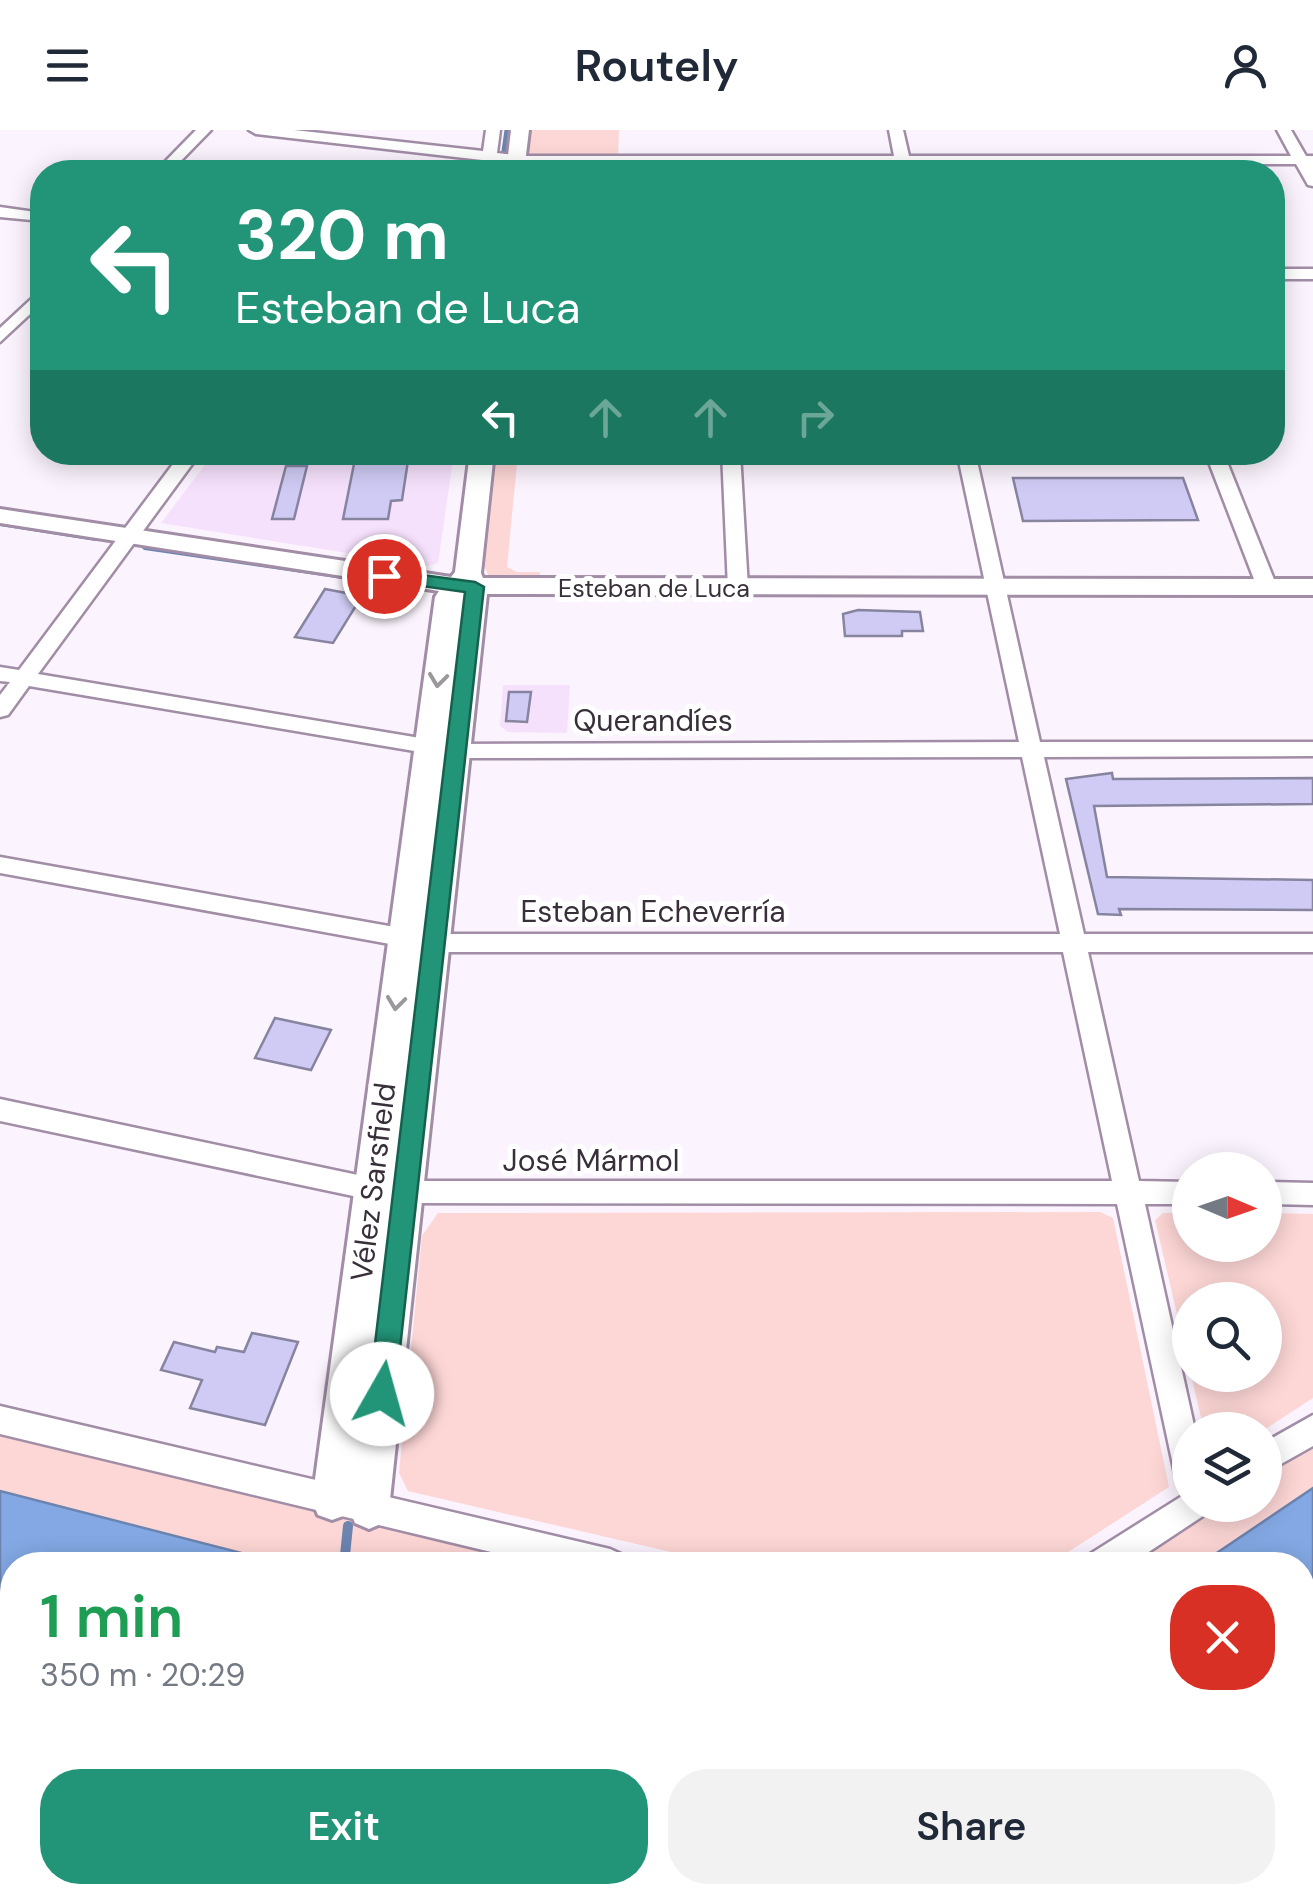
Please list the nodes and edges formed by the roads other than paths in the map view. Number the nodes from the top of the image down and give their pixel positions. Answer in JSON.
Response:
{"nodes":[{"id":1,"x":204,"y":130,"type":"edge"},
{"id":2,"x":256,"y":130,"type":"edge"},
{"id":3,"x":494,"y":130,"type":"edge"},
{"id":4,"x":520,"y":130,"type":"edge"},
{"id":5,"x":896,"y":130,"type":"edge"},
{"id":6,"x":1284,"y":130,"type":"edge"},
{"id":7,"x":174,"y":160,"type":"edge"},
{"id":8,"x":455,"y":160,"type":"edge"},
{"id":9,"x":489,"y":160,"type":"edge"},
{"id":10,"x":517,"y":160,"type":"edge"},
{"id":11,"x":903,"y":160,"type":"edge"},
{"id":12,"x":1307,"y":160,"type":"edge"},
{"id":13,"x":1313,"y":182,"type":"edge"},
{"id":14,"x":0,"y":212,"type":"edge"},
{"id":15,"x":30,"y":216,"type":"edge"},
{"id":16,"x":1285,"y":274,"type":"edge"},
{"id":17,"x":1313,"y":274,"type":"edge"},
{"id":18,"x":30,"y":306,"type":"edge"},
{"id":19,"x":0,"y":337,"type":"edge"},
{"id":20,"x":182,"y":465,"type":"edge"},
{"id":21,"x":480,"y":465,"type":"edge"},
{"id":22,"x":732,"y":465,"type":"edge"},
{"id":23,"x":969,"y":465,"type":"edge"},
{"id":24,"x":1219,"y":465,"type":"edge"},
{"id":25,"x":0,"y":516,"type":"edge"},
{"id":26,"x":128,"y":536,"type":"junction"},
{"id":27,"x":466,"y":582,"type":"junction"},
{"id":28,"x":1313,"y":586,"type":"edge"},
{"id":29,"x":1267,"y":587,"type":"junction"},
{"id":30,"x":738,"y":588,"type":"junction"},
{"id":31,"x":995,"y":588,"type":"junction"},
{"id":32,"x":0,"y":674,"type":"edge"},
{"id":33,"x":24,"y":678,"type":"junction"},
{"id":34,"x":0,"y":710,"type":"edge"},
{"id":35,"x":442,"y":749,"type":"junction"},
{"id":36,"x":1030,"y":749,"type":"junction"},
{"id":37,"x":1313,"y":749,"type":"edge"},
{"id":38,"x":0,"y":865,"type":"edge"},
{"id":39,"x":419,"y":942,"type":"junction"},
{"id":40,"x":1072,"y":943,"type":"junction"},
{"id":41,"x":1313,"y":944,"type":"edge"},
{"id":42,"x":0,"y":1110,"type":"edge"},
{"id":43,"x":389,"y":1191,"type":"junction"},
{"id":44,"x":1126,"y":1192,"type":"junction"},
{"id":45,"x":1172,"y":1193,"type":"edge"},
{"id":46,"x":1282,"y":1194,"type":"edge"},
{"id":47,"x":1313,"y":1194,"type":"edge"},
{"id":48,"x":1176,"y":1412,"type":"edge"},
{"id":49,"x":0,"y":1420,"type":"edge"},
{"id":50,"x":1313,"y":1430,"type":"edge"},
{"id":51,"x":1282,"y":1449,"type":"edge"},
{"id":52,"x":350,"y":1505,"type":"junction"},
{"id":53,"x":1172,"y":1518,"type":"edge"},
{"id":54,"x":554,"y":1552,"type":"edge"},
{"id":55,"x":1121,"y":1552,"type":"edge"}],
"edges":[{"from":1,"to":7,"type":"street"},
{"from":2,"to":8,"type":"street"},
{"from":3,"to":9,"type":"street"},
{"from":4,"to":10,"type":"street"},
{"from":5,"to":11,"type":"street"},
{"from":6,"to":12,"type":"street"},
{"from":12,"to":13,"type":"street"},
{"from":14,"to":15,"type":"street"},
{"from":16,"to":17,"type":"street"},
{"from":18,"to":19,"type":"street"},
{"from":20,"to":26,"type":"street"},
{"from":21,"to":27,"type":"street","name":"Vélez Sarsfield"},
{"from":22,"to":30,"type":"street"},
{"from":23,"to":31,"type":"street"},
{"from":24,"to":29,"type":"street"},
{"from":25,"to":26,"type":"street","name":"Esteban de Luca"},
{"from":26,"to":27,"type":"street","name":"Esteban de Luca"},
{"from":26,"to":33,"type":"street"},
{"from":27,"to":30,"type":"street","name":"Esteban de Luca"},
{"from":27,"to":35,"type":"street","name":"Vélez Sarsfield"},
{"from":28,"to":29,"type":"street","name":"Esteban de Luca"},
{"from":29,"to":31,"type":"street","name":"Esteban de Luca"},
{"from":30,"to":31,"type":"street","name":"Esteban de Luca"},
{"from":31,"to":36,"type":"street"},
{"from":32,"to":33,"type":"street","name":"Querandíes"},
{"from":33,"to":34,"type":"street"},
{"from":33,"to":35,"type":"street","name":"Querandíes"},
{"from":35,"to":36,"type":"street","name":"Querandíes"},
{"from":35,"to":39,"type":"street","name":"Vélez Sarsfield"},
{"from":36,"to":37,"type":"street","name":"Querandíes"},
{"from":36,"to":40,"type":"street"},
{"from":38,"to":39,"type":"street","name":"Esteban Echeverría"},
{"from":39,"to":40,"type":"street","name":"Esteban Echeverría"},
{"from":39,"to":43,"type":"street","name":"Vélez Sarsfield"},
{"from":40,"to":41,"type":"street","name":"Esteban Echeverría"},
{"from":40,"to":44,"type":"street"},
{"from":42,"to":43,"type":"street","name":"José Mármol"},
{"from":43,"to":44,"type":"street","name":"José Mármol"},
{"from":43,"to":52,"type":"street","name":"Vélez Sarsfield"},
{"from":44,"to":45,"type":"street","name":"José Mármol"},
{"from":44,"to":48,"type":"street"},
{"from":46,"to":47,"type":"street"},
{"from":49,"to":52,"type":"street"},
{"from":50,"to":51,"type":"street"},
{"from":52,"to":54,"type":"street"},
{"from":53,"to":55,"type":"street"}]}
